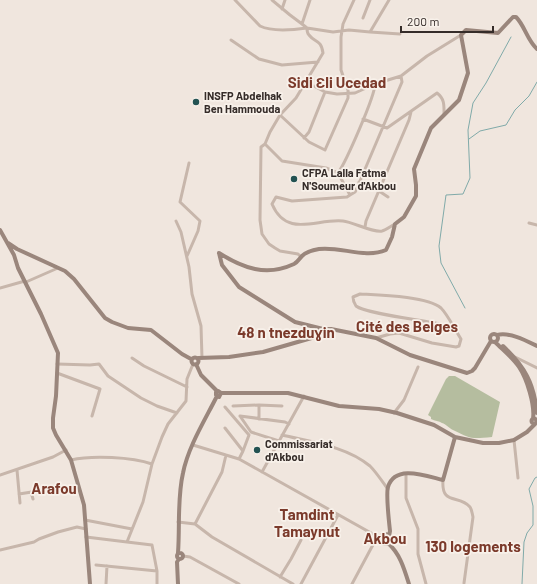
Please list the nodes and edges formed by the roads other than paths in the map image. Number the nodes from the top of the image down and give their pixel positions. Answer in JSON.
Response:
{"nodes":[{"id":1,"x":235,"y":0,"type":"edge"},
{"id":2,"x":272,"y":0,"type":"edge"},
{"id":3,"x":285,"y":0,"type":"edge"},
{"id":4,"x":310,"y":0,"type":"edge"},
{"id":5,"x":354,"y":0,"type":"edge"},
{"id":6,"x":370,"y":0,"type":"edge"},
{"id":7,"x":389,"y":0,"type":"edge"},
{"id":8,"x":282,"y":9,"type":"junction"},
{"id":9,"x":364,"y":18,"type":"dead end"},
{"id":10,"x":302,"y":24,"type":"junction"},
{"id":11,"x":307,"y":28,"type":"junction"},
{"id":12,"x":342,"y":32,"type":"junction"},
{"id":13,"x":370,"y":32,"type":"junction"},
{"id":14,"x":400,"y":34,"type":"dead end"},
{"id":15,"x":461,"y":35,"type":"junction"},
{"id":16,"x":231,"y":40,"type":"dead end"},
{"id":17,"x":537,"y":49,"type":"edge"},
{"id":18,"x":318,"y":62,"type":"junction"},
{"id":19,"x":402,"y":76,"type":"junction"},
{"id":20,"x":375,"y":84,"type":"junction"},
{"id":21,"x":314,"y":86,"type":"dead end"},
{"id":22,"x":326,"y":92,"type":"junction"},
{"id":23,"x":349,"y":94,"type":"junction"},
{"id":24,"x":411,"y":112,"type":"junction"},
{"id":25,"x":280,"y":115,"type":"junction"},
{"id":26,"x":444,"y":115,"type":"junction"},
{"id":27,"x":363,"y":119,"type":"junction"},
{"id":28,"x":384,"y":128,"type":"junction"},
{"id":29,"x":304,"y":138,"type":"junction"},
{"id":30,"x":265,"y":144,"type":"junction"},
{"id":31,"x":189,"y":163,"type":"dead end"},
{"id":32,"x":338,"y":173,"type":"junction"},
{"id":33,"x":359,"y":182,"type":"junction"},
{"id":34,"x":379,"y":191,"type":"junction"},
{"id":35,"x":350,"y":195,"type":"junction"},
{"id":36,"x":388,"y":197,"type":"dead end"},
{"id":37,"x":176,"y":221,"type":"dead end"},
{"id":38,"x":529,"y":223,"type":"dead end"},
{"id":39,"x":395,"y":224,"type":"junction"},
{"id":40,"x":537,"y":225,"type":"edge"},
{"id":41,"x":365,"y":227,"type":"junction"},
{"id":42,"x":0,"y":230,"type":"edge"},
{"id":43,"x":8,"y":243,"type":"junction"},
{"id":44,"x":187,"y":256,"type":"junction"},
{"id":45,"x":301,"y":257,"type":"junction"},
{"id":46,"x":58,"y":268,"type":"junction"},
{"id":47,"x":25,"y":281,"type":"junction"},
{"id":48,"x":0,"y":288,"type":"edge"},
{"id":49,"x":323,"y":329,"type":"junction"},
{"id":50,"x":455,"y":329,"type":"junction"},
{"id":51,"x":497,"y":335,"type":"junction"},
{"id":52,"x":376,"y":338,"type":"junction"},
{"id":53,"x":495,"y":341,"type":"junction"},
{"id":54,"x":537,"y":346,"type":"edge"},
{"id":55,"x":515,"y":357,"type":"junction"},
{"id":56,"x":132,"y":358,"type":"dead end"},
{"id":57,"x":200,"y":358,"type":"junction"},
{"id":58,"x":193,"y":362,"type":"junction"},
{"id":59,"x":57,"y":364,"type":"junction"},
{"id":60,"x":418,"y":367,"type":"dead end"},
{"id":61,"x":537,"y":368,"type":"edge"},
{"id":62,"x":57,"y":373,"type":"junction"},
{"id":63,"x":187,"y":387,"type":"junction"},
{"id":64,"x":219,"y":392,"type":"junction"},
{"id":65,"x":304,"y":396,"type":"junction"},
{"id":66,"x":260,"y":405,"type":"junction"},
{"id":67,"x":233,"y":406,"type":"dead end"},
{"id":68,"x":282,"y":406,"type":"dead end"},
{"id":69,"x":225,"y":407,"type":"dead end"},
{"id":70,"x":394,"y":412,"type":"junction"},
{"id":71,"x":177,"y":413,"type":"junction"},
{"id":72,"x":537,"y":413,"type":"edge"},
{"id":73,"x":92,"y":416,"type":"dead end"},
{"id":74,"x":259,"y":419,"type":"junction"},
{"id":75,"x":536,"y":421,"type":"edge"},
{"id":76,"x":289,"y":424,"type":"junction"},
{"id":77,"x":225,"y":428,"type":"dead end"},
{"id":78,"x":282,"y":435,"type":"junction"},
{"id":79,"x":455,"y":436,"type":"junction"},
{"id":80,"x":279,"y":440,"type":"junction"},
{"id":81,"x":514,"y":440,"type":"junction"},
{"id":82,"x":193,"y":445,"type":"junction"},
{"id":83,"x":66,"y":450,"type":"junction"},
{"id":84,"x":243,"y":451,"type":"junction"},
{"id":85,"x":226,"y":455,"type":"junction"},
{"id":86,"x":239,"y":459,"type":"junction"},
{"id":87,"x":71,"y":460,"type":"junction"},
{"id":88,"x":152,"y":464,"type":"junction"},
{"id":89,"x":17,"y":470,"type":"junction"},
{"id":90,"x":262,"y":472,"type":"junction"},
{"id":91,"x":406,"y":474,"type":"junction"},
{"id":92,"x":0,"y":475,"type":"edge"},
{"id":93,"x":518,"y":478,"type":"dead end"},
{"id":94,"x":443,"y":480,"type":"junction"},
{"id":95,"x":387,"y":488,"type":"junction"},
{"id":96,"x":38,"y":491,"type":"dead end"},
{"id":97,"x":31,"y":492,"type":"junction"},
{"id":98,"x":19,"y":494,"type":"junction"},
{"id":99,"x":33,"y":499,"type":"dead end"},
{"id":100,"x":20,"y":503,"type":"dead end"},
{"id":101,"x":338,"y":515,"type":"junction"},
{"id":102,"x":85,"y":520,"type":"junction"},
{"id":103,"x":178,"y":522,"type":"junction"},
{"id":104,"x":195,"y":524,"type":"junction"},
{"id":105,"x":86,"y":529,"type":"junction"},
{"id":106,"x":132,"y":529,"type":"junction"},
{"id":107,"x":389,"y":536,"type":"junction"},
{"id":108,"x":86,"y":537,"type":"junction"},
{"id":109,"x":380,"y":539,"type":"junction"},
{"id":110,"x":301,"y":540,"type":"dead end"},
{"id":111,"x":127,"y":542,"type":"junction"},
{"id":112,"x":388,"y":543,"type":"junction"},
{"id":113,"x":0,"y":550,"type":"edge"},
{"id":114,"x":181,"y":557,"type":"junction"},
{"id":115,"x":96,"y":565,"type":"dead end"},
{"id":116,"x":107,"y":566,"type":"junction"},
{"id":117,"x":157,"y":571,"type":"junction"},
{"id":118,"x":280,"y":577,"type":"junction"},
{"id":119,"x":464,"y":583,"type":"dead end"},
{"id":120,"x":90,"y":584,"type":"edge"},
{"id":121,"x":106,"y":584,"type":"edge"},
{"id":122,"x":157,"y":584,"type":"edge"},
{"id":123,"x":178,"y":584,"type":"edge"},
{"id":124,"x":238,"y":584,"type":"edge"},
{"id":125,"x":293,"y":584,"type":"edge"},
{"id":126,"x":301,"y":584,"type":"edge"},
{"id":127,"x":352,"y":584,"type":"edge"},
{"id":128,"x":409,"y":584,"type":"edge"},
{"id":129,"x":426,"y":584,"type":"edge"}],
"edges":[{"from":1,"to":11,"type":"street"},
{"from":2,"to":8,"type":"street"},
{"from":3,"to":8,"type":"street"},
{"from":4,"to":10,"type":"street"},
{"from":5,"to":12,"type":"street"},
{"from":6,"to":9,"type":"street"},
{"from":7,"to":13,"type":"street"},
{"from":8,"to":10,"type":"street"},
{"from":10,"to":11,"type":"street"},
{"from":11,"to":12,"type":"street"},
{"from":11,"to":18,"type":"street"},
{"from":12,"to":13,"type":"street"},
{"from":12,"to":23,"type":"street"},
{"from":13,"to":14,"type":"street"},
{"from":15,"to":17,"type":"street"},
{"from":15,"to":19,"type":"street"},
{"from":15,"to":26,"type":"street"},
{"from":16,"to":18,"type":"street"},
{"from":18,"to":25,"type":"street"},
{"from":19,"to":20,"type":"street"},
{"from":19,"to":28,"type":"street"},
{"from":20,"to":23,"type":"street"},
{"from":20,"to":27,"type":"street"},
{"from":21,"to":22,"type":"street"},
{"from":22,"to":23,"type":"street"},
{"from":22,"to":29,"type":"street"},
{"from":23,"to":29,"type":"street"},
{"from":24,"to":26,"type":"street"},
{"from":24,"to":28,"type":"street"},
{"from":24,"to":34,"type":"street"},
{"from":25,"to":29,"type":"street"},
{"from":25,"to":30,"type":"street"},
{"from":26,"to":39,"type":"street"},
{"from":27,"to":28,"type":"street"},
{"from":27,"to":32,"type":"street"},
{"from":28,"to":33,"type":"street"},
{"from":30,"to":32,"type":"street"},
{"from":30,"to":45,"type":"street"},
{"from":31,"to":44,"type":"street"},
{"from":32,"to":35,"type":"street"},
{"from":33,"to":34,"type":"street"},
{"from":33,"to":35,"type":"street"},
{"from":34,"to":36,"type":"street"},
{"from":34,"to":41,"type":"street"},
{"from":35,"to":41,"type":"street"},
{"from":37,"to":44,"type":"street"},
{"from":38,"to":40,"type":"street"},
{"from":39,"to":41,"type":"street"},
{"from":39,"to":45,"type":"street"},
{"from":42,"to":43,"type":"street"},
{"from":43,"to":46,"type":"street"},
{"from":43,"to":47,"type":"street"},
{"from":44,"to":57,"type":"street"},
{"from":45,"to":49,"type":"street"},
{"from":46,"to":47,"type":"street"},
{"from":46,"to":58,"type":"street"},
{"from":47,"to":48,"type":"street"},
{"from":47,"to":59,"type":"street"},
{"from":49,"to":52,"type":"street"},
{"from":49,"to":57,"type":"street"},
{"from":50,"to":50,"type":"street"},
{"from":50,"to":52,"type":"street"},
{"from":51,"to":53,"type":"street"},
{"from":51,"to":53,"type":"street"},
{"from":51,"to":54,"type":"street"},
{"from":52,"to":53,"type":"street"},
{"from":53,"to":55,"type":"street"},
{"from":53,"to":75,"type":"street"},
{"from":55,"to":61,"type":"street"},
{"from":55,"to":72,"type":"street"},
{"from":56,"to":63,"type":"street"},
{"from":57,"to":58,"type":"street"},
{"from":58,"to":63,"type":"street"},
{"from":58,"to":64,"type":"street"},
{"from":59,"to":62,"type":"street"},
{"from":59,"to":71,"type":"street"},
{"from":60,"to":70,"type":"street"},
{"from":62,"to":73,"type":"street"},
{"from":62,"to":83,"type":"street"},
{"from":63,"to":71,"type":"street"},
{"from":64,"to":65,"type":"street"},
{"from":64,"to":82,"type":"street"},
{"from":65,"to":70,"type":"street"},
{"from":65,"to":76,"type":"street"},
{"from":66,"to":67,"type":"street"},
{"from":66,"to":68,"type":"street"},
{"from":66,"to":74,"type":"street"},
{"from":69,"to":84,"type":"street"},
{"from":70,"to":79,"type":"street"},
{"from":71,"to":88,"type":"street"},
{"from":74,"to":76,"type":"street"},
{"from":74,"to":80,"type":"street"},
{"from":75,"to":81,"type":"street"},
{"from":76,"to":78,"type":"street"},
{"from":77,"to":84,"type":"street"},
{"from":78,"to":80,"type":"street"},
{"from":78,"to":95,"type":"street"},
{"from":79,"to":81,"type":"street"},
{"from":79,"to":94,"type":"street"},
{"from":80,"to":90,"type":"street"},
{"from":81,"to":93,"type":"street"},
{"from":82,"to":85,"type":"street"},
{"from":82,"to":103,"type":"street"},
{"from":83,"to":87,"type":"street"},
{"from":83,"to":89,"type":"street"},
{"from":84,"to":86,"type":"street"},
{"from":85,"to":86,"type":"street"},
{"from":85,"to":104,"type":"street"},
{"from":86,"to":90,"type":"street"},
{"from":87,"to":88,"type":"street"},
{"from":87,"to":102,"type":"street"},
{"from":88,"to":106,"type":"street"},
{"from":89,"to":92,"type":"street"},
{"from":89,"to":98,"type":"street"},
{"from":90,"to":101,"type":"street"},
{"from":91,"to":94,"type":"street"},
{"from":91,"to":95,"type":"street"},
{"from":91,"to":129,"type":"street"},
{"from":94,"to":119,"type":"street"},
{"from":95,"to":107,"type":"street"},
{"from":96,"to":97,"type":"street"},
{"from":97,"to":98,"type":"street"},
{"from":97,"to":99,"type":"street"},
{"from":98,"to":100,"type":"street"},
{"from":101,"to":109,"type":"street"},
{"from":101,"to":126,"type":"street"},
{"from":102,"to":105,"type":"street"},
{"from":102,"to":106,"type":"street"},
{"from":103,"to":104,"type":"street"},
{"from":103,"to":114,"type":"street"},
{"from":104,"to":118,"type":"street"},
{"from":105,"to":108,"type":"street"},
{"from":105,"to":113,"type":"street"},
{"from":106,"to":111,"type":"street"},
{"from":107,"to":109,"type":"street"},
{"from":107,"to":112,"type":"street"},
{"from":108,"to":111,"type":"street"},
{"from":108,"to":120,"type":"street"},
{"from":109,"to":112,"type":"street"},
{"from":109,"to":127,"type":"street"},
{"from":110,"to":118,"type":"street"},
{"from":111,"to":117,"type":"street"},
{"from":112,"to":128,"type":"street"},
{"from":114,"to":123,"type":"street"},
{"from":114,"to":124,"type":"street"},
{"from":115,"to":116,"type":"street"},
{"from":116,"to":117,"type":"street"},
{"from":116,"to":121,"type":"street"},
{"from":117,"to":122,"type":"street"},
{"from":118,"to":125,"type":"street"}]}
